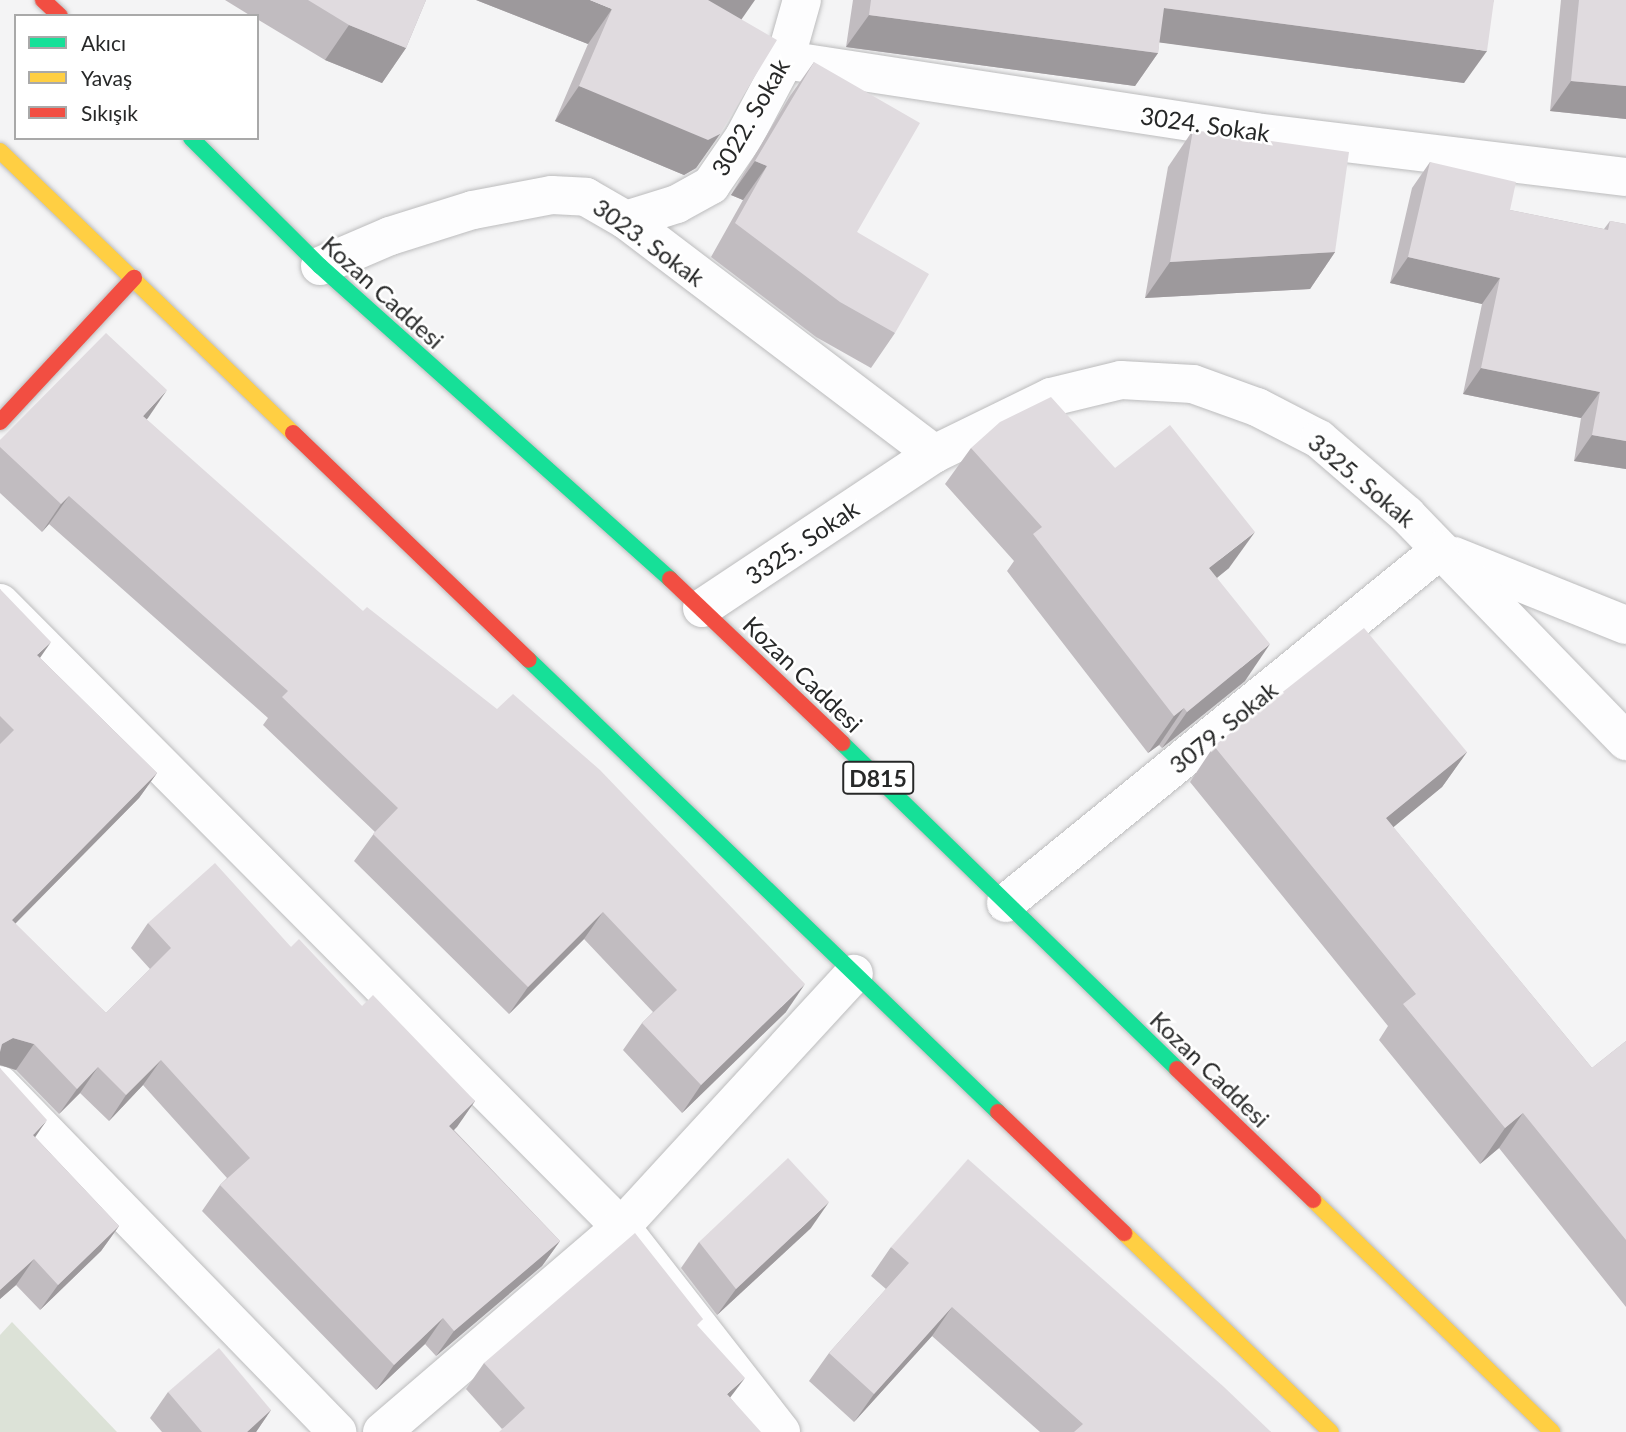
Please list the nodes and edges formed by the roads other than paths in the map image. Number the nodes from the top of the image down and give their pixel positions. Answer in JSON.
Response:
{"nodes":[{"id":1,"x":43,"y":0,"type":"edge"},
{"id":2,"x":802,"y":0,"type":"edge"},
{"id":3,"x":58,"y":14,"type":"edge"},
{"id":4,"x":785,"y":60,"type":"junction"},
{"id":5,"x":193,"y":140,"type":"edge"},
{"id":6,"x":0,"y":150,"type":"edge"},
{"id":7,"x":1626,"y":177,"type":"edge"},
{"id":8,"x":626,"y":220,"type":"junction"},
{"id":9,"x":320,"y":266,"type":"junction"},
{"id":10,"x":134,"y":278,"type":"junction"},
{"id":11,"x":0,"y":422,"type":"edge"},
{"id":12,"x":934,"y":454,"type":"junction"},
{"id":13,"x":1440,"y":550,"type":"junction"},
{"id":14,"x":0,"y":603,"type":"edge"},
{"id":15,"x":702,"y":608,"type":"junction"},
{"id":16,"x":1626,"y":625,"type":"edge"},
{"id":17,"x":1626,"y":741,"type":"edge"},
{"id":18,"x":1006,"y":903,"type":"junction"},
{"id":19,"x":854,"y":974,"type":"junction"},
{"id":20,"x":0,"y":1085,"type":"edge"},
{"id":21,"x":621,"y":1227,"type":"junction"},
{"id":22,"x":337,"y":1432,"type":"edge"},
{"id":23,"x":382,"y":1432,"type":"edge"},
{"id":24,"x":780,"y":1432,"type":"edge"},
{"id":25,"x":1331,"y":1432,"type":"edge"},
{"id":26,"x":1552,"y":1432,"type":"edge"}],
"edges":[{"from":1,"to":3,"type":"main road"},
{"from":2,"to":4,"type":"street","name":"3022. Sokak"},
{"from":4,"to":7,"type":"street","name":"3024. Sokak"},
{"from":4,"to":8,"type":"street","name":"3022. Sokak"},
{"from":5,"to":9,"type":"main road","name":"Kozan Caddesi","number":"D815"},
{"from":6,"to":10,"type":"main road"},
{"from":8,"to":9,"type":"street","name":"3023. Sokak"},
{"from":8,"to":12,"type":"street","name":"3023. Sokak"},
{"from":9,"to":15,"type":"main road","name":"Kozan Caddesi","number":"D815"},
{"from":10,"to":11,"type":"main road"},
{"from":10,"to":19,"type":"main road"},
{"from":12,"to":13,"type":"street","name":"3325. Sokak"},
{"from":12,"to":15,"type":"street","name":"3325. Sokak"},
{"from":13,"to":16,"type":"street"},
{"from":13,"to":17,"type":"street","name":"3325. Sokak"},
{"from":13,"to":18,"type":"street","name":"3079. Sokak"},
{"from":14,"to":21,"type":"street"},
{"from":15,"to":18,"type":"main road","name":"Kozan Caddesi","number":"D815"},
{"from":18,"to":26,"type":"main road","name":"Kozan Caddesi","number":"D815"},
{"from":19,"to":21,"type":"street"},
{"from":19,"to":25,"type":"main road"},
{"from":20,"to":22,"type":"street"},
{"from":21,"to":23,"type":"street"},
{"from":21,"to":24,"type":"street"}]}
